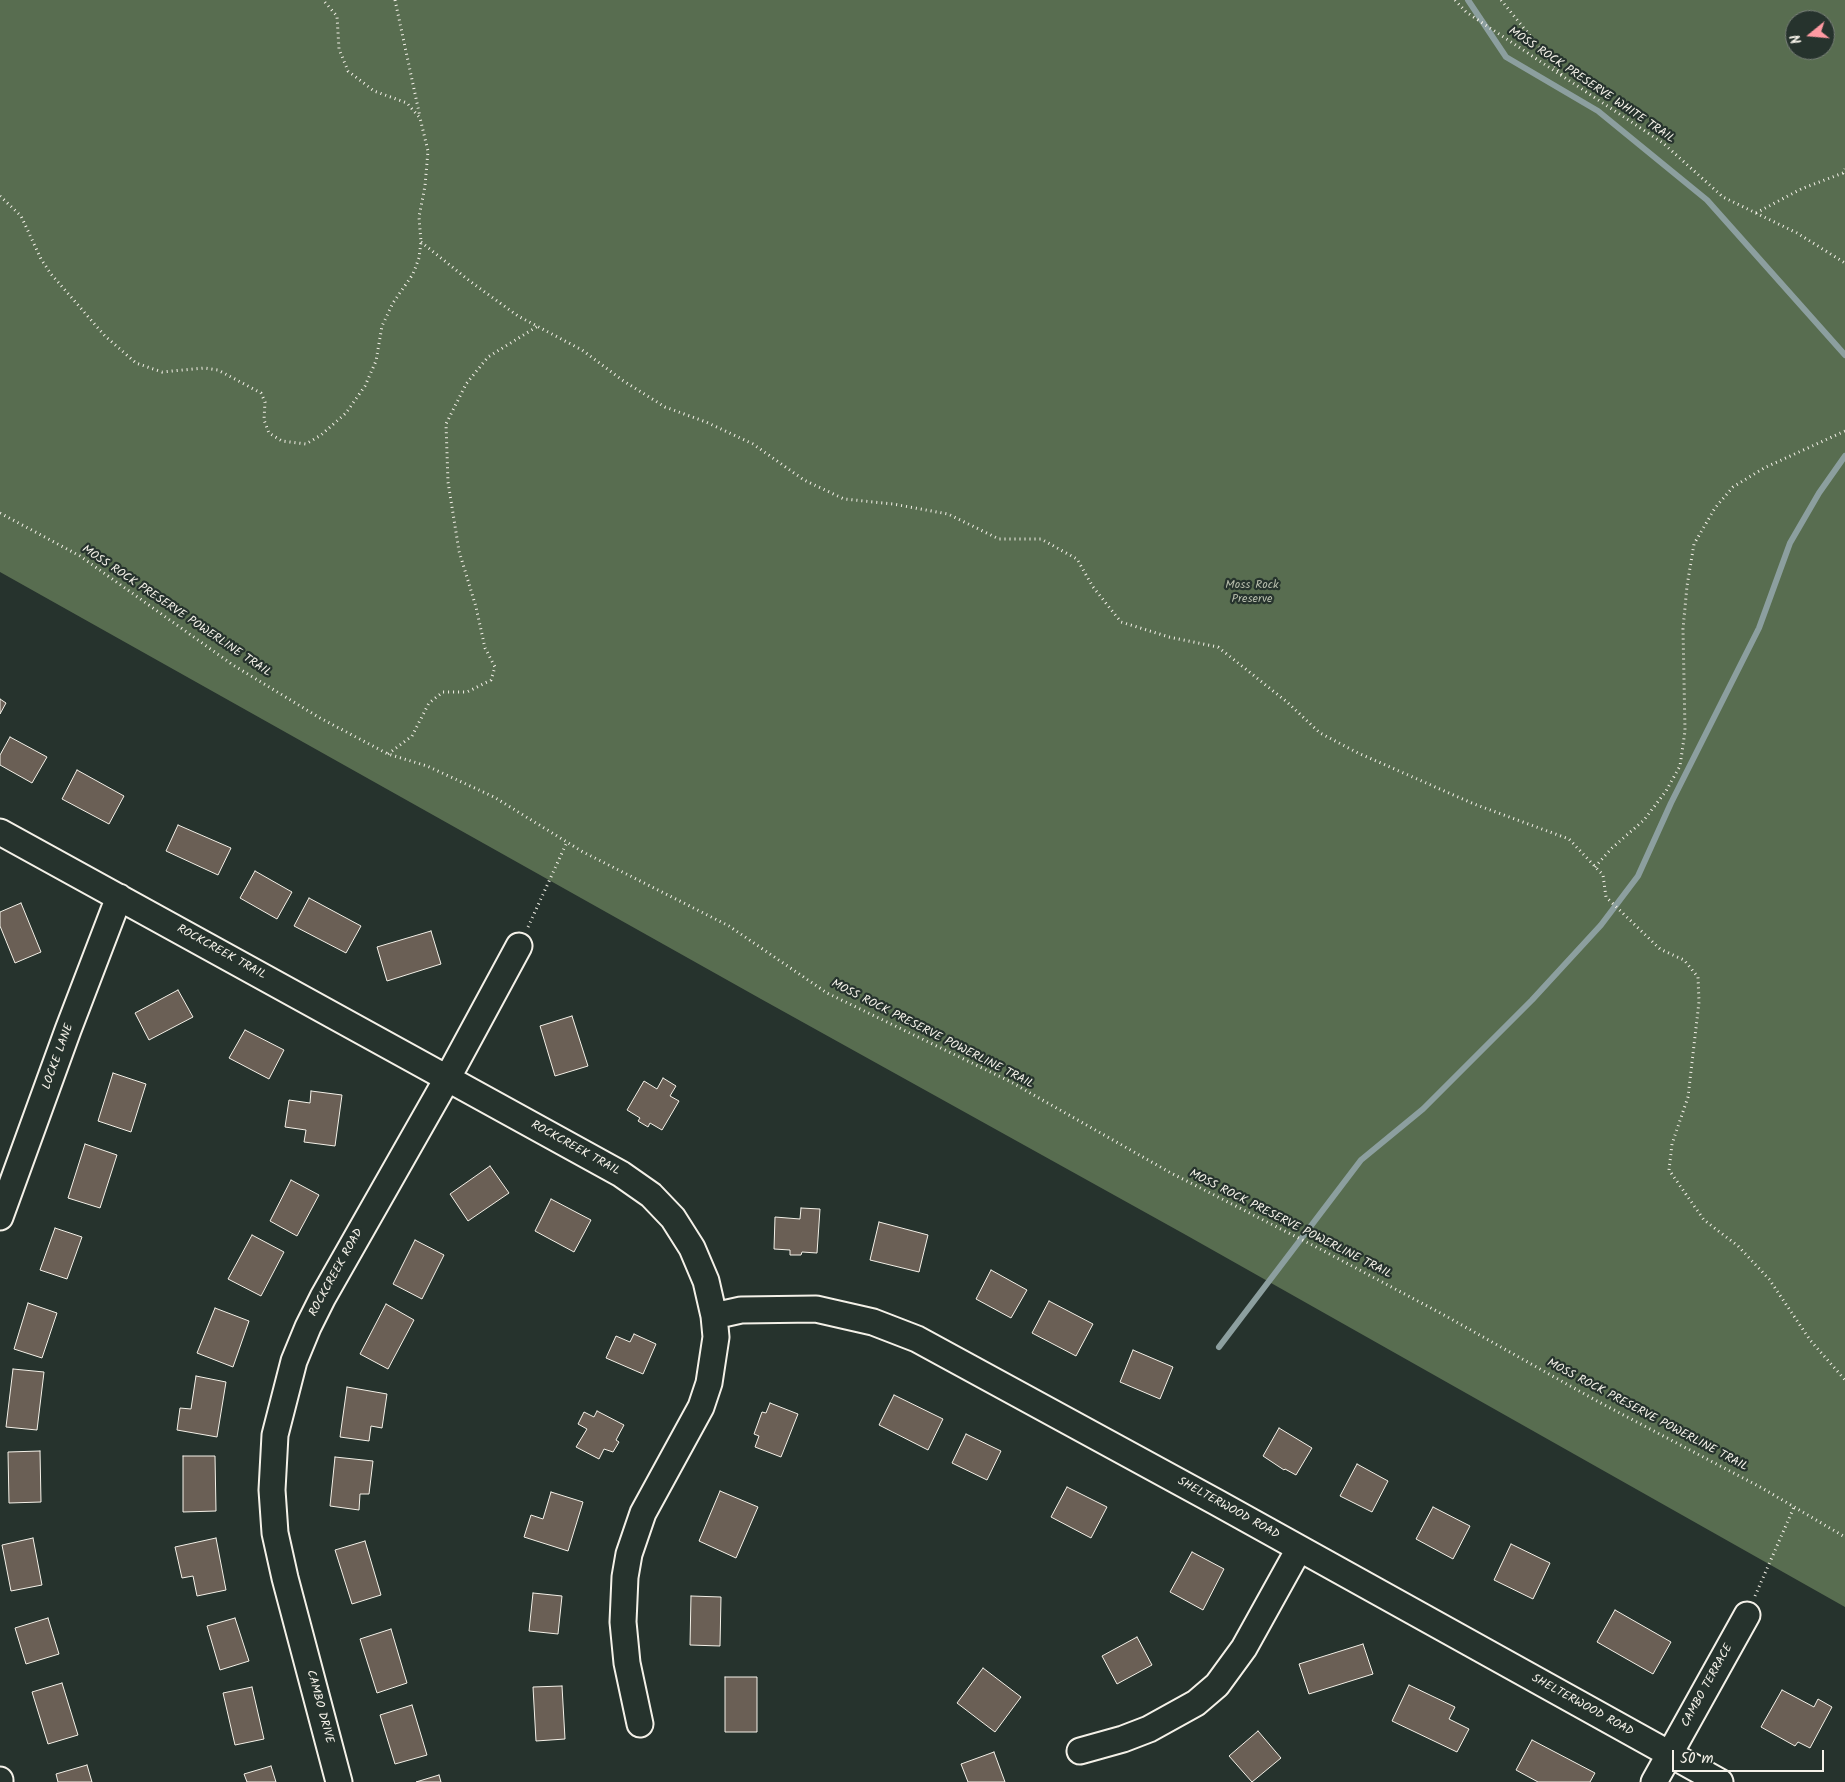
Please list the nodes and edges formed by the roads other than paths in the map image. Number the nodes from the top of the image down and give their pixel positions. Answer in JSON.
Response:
{"nodes":[{"id":1,"x":0,"y":832,"type":"edge"},
{"id":2,"x":120,"y":897,"type":"junction"},
{"id":3,"x":519,"y":946,"type":"road end"},
{"id":4,"x":447,"y":1078,"type":"junction"},
{"id":5,"x":0,"y":1217,"type":"edge"},
{"id":6,"x":714,"y":1316,"type":"junction"},
{"id":7,"x":1299,"y":1549,"type":"junction"},
{"id":8,"x":1747,"y":1615,"type":"road end"},
{"id":9,"x":298,"y":1632,"type":"joint"},
{"id":10,"x":640,"y":1724,"type":"dead end"},
{"id":11,"x":1080,"y":1751,"type":"dead end"},
{"id":12,"x":1671,"y":1755,"type":"junction"},
{"id":13,"x":339,"y":1782,"type":"edge"},
{"id":14,"x":1654,"y":1782,"type":"edge"},
{"id":15,"x":1720,"y":1782,"type":"edge"}],
"edges":[{"from":1,"to":2,"type":"street","name":"ROCKCREEK TRAIL"},
{"from":2,"to":4,"type":"street","name":"ROCKCREEK TRAIL"},
{"from":2,"to":5,"type":"street","name":"LOCKE LANE"},
{"from":3,"to":4,"type":"street","name":"ROCKCREEK ROAD"},
{"from":4,"to":6,"type":"street","name":"ROCKCREEK TRAIL"},
{"from":4,"to":9,"type":"street","name":"ROCKCREEK ROAD"},
{"from":6,"to":7,"type":"street","name":"SHELTERWOOD ROAD"},
{"from":6,"to":10,"type":"street","name":"ROCKCREEK TRAIL"},
{"from":7,"to":11,"type":"street"},
{"from":7,"to":12,"type":"street","name":"SHELTERWOOD ROAD"},
{"from":8,"to":12,"type":"street","name":"CAMBO TERRACE"},
{"from":9,"to":13,"type":"street","name":"CAMBO DRIVE"},
{"from":12,"to":14,"type":"street","name":"CAMBO TERRACE"},
{"from":12,"to":15,"type":"street","name":"SHELTERWOOD ROAD"}]}
